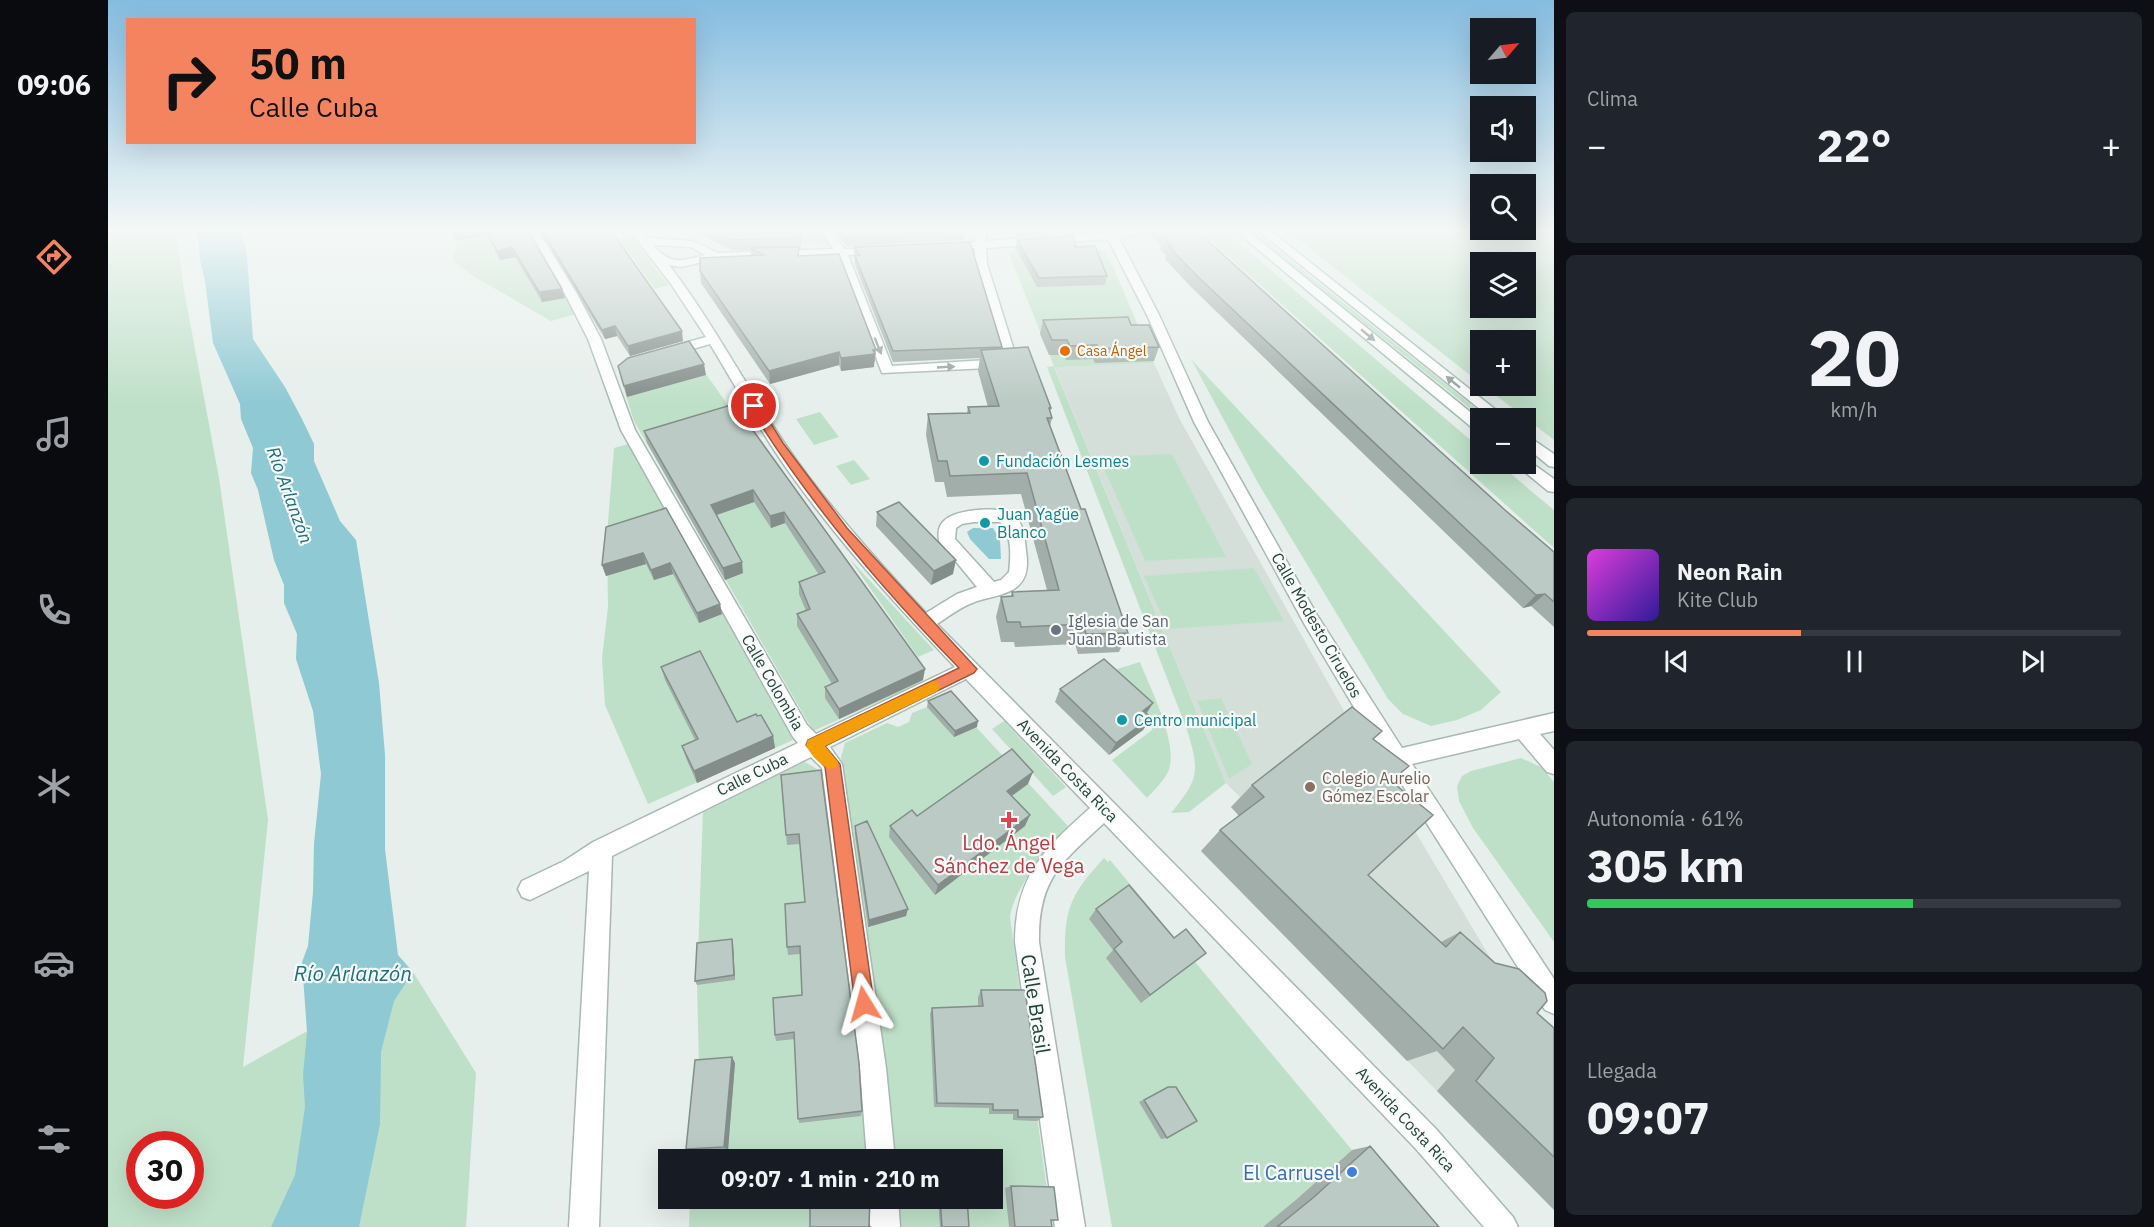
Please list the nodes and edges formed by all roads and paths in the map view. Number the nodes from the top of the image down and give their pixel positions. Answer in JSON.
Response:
{"nodes":[{"id":1,"x":568,"y":289,"type":"edge"},
{"id":2,"x":679,"y":289,"type":"edge"},
{"id":3,"x":856,"y":289,"type":"edge"},
{"id":4,"x":989,"y":289,"type":"edge"},
{"id":5,"x":1140,"y":289,"type":"edge"},
{"id":6,"x":1312,"y":289,"type":"edge"},
{"id":7,"x":1337,"y":289,"type":"edge"},
{"id":8,"x":713,"y":339,"type":"junction"},
{"id":9,"x":660,"y":354,"type":"edge"},
{"id":10,"x":1486,"y":408,"type":"edge"},
{"id":11,"x":1470,"y":419,"type":"edge"},
{"id":12,"x":1536,"y":448,"type":"edge"},
{"id":13,"x":1554,"y":462,"type":"edge"},
{"id":14,"x":1536,"y":473,"type":"edge"},
{"id":15,"x":1554,"y":488,"type":"edge"},
{"id":16,"x":990,"y":590,"type":"junction"},
{"id":17,"x":924,"y":623,"type":"junction"},
{"id":18,"x":969,"y":669,"type":"junction"},
{"id":19,"x":1554,"y":722,"type":"edge"},
{"id":20,"x":1523,"y":729,"type":"junction"},
{"id":21,"x":813,"y":745,"type":"junction"},
{"id":22,"x":1397,"y":758,"type":"junction"},
{"id":23,"x":1554,"y":765,"type":"edge"},
{"id":24,"x":1105,"y":808,"type":"junction"},
{"id":25,"x":601,"y":850,"type":"junction"},
{"id":26,"x":530,"y":890,"type":"dead end"},
{"id":27,"x":1554,"y":1001,"type":"edge"},
{"id":28,"x":880,"y":1149,"type":"edge"},
{"id":29,"x":884,"y":1209,"type":"edge"},
{"id":30,"x":584,"y":1227,"type":"edge"},
{"id":31,"x":885,"y":1227,"type":"edge"},
{"id":32,"x":1070,"y":1227,"type":"edge"},
{"id":33,"x":1503,"y":1227,"type":"edge"}],
"edges":[{"from":1,"to":21,"type":"street","name":"Calle Colombia"},
{"from":2,"to":8,"type":"street","name":"Avenida Costa Rica"},
{"from":3,"to":4,"type":"street","one_way":true},
{"from":5,"to":22,"type":"street","name":"Calle Modesto Ciruelos"},
{"from":6,"to":11,"type":"street","one_way":true},
{"from":10,"to":7,"type":"street","one_way":true},
{"from":8,"to":9,"type":"street"},
{"from":8,"to":17,"type":"street","name":"Avenida Costa Rica"},
{"from":12,"to":13,"type":"street"},
{"from":14,"to":15,"type":"street"},
{"from":16,"to":16,"type":"street"},
{"from":16,"to":17,"type":"street"},
{"from":17,"to":18,"type":"street","name":"Avenida Costa Rica"},
{"from":18,"to":21,"type":"street","name":"Calle Cuba"},
{"from":18,"to":24,"type":"street","name":"Avenida Costa Rica"},
{"from":19,"to":20,"type":"street"},
{"from":20,"to":22,"type":"street"},
{"from":20,"to":23,"type":"street"},
{"from":21,"to":25,"type":"street","name":"Calle Cuba"},
{"from":21,"to":28,"type":"street","name":"Calle Colombia"},
{"from":22,"to":27,"type":"street","name":"Calle Modesto Ciruelos"},
{"from":24,"to":32,"type":"street","name":"Calle Brasil"},
{"from":24,"to":33,"type":"street","name":"Avenida Costa Rica"},
{"from":25,"to":26,"type":"street","name":"Calle Cuba"},
{"from":25,"to":30,"type":"street"},
{"from":29,"to":31,"type":"street"}]}
